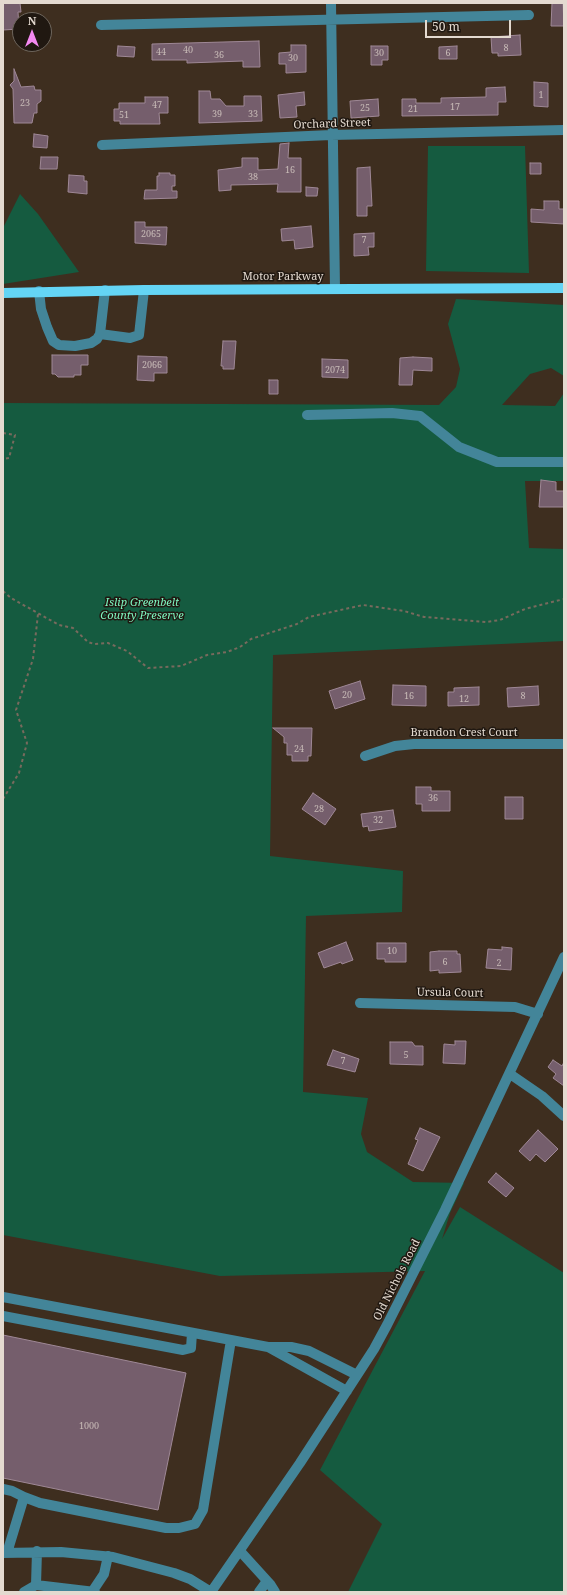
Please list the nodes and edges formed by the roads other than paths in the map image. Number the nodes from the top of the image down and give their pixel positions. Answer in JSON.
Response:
{"nodes":[{"id":1,"x":331,"y":3,"type":"edge"},
{"id":2,"x":529,"y":16,"type":"dead end"},
{"id":3,"x":331,"y":20,"type":"junction"},
{"id":4,"x":101,"y":25,"type":"dead end"},
{"id":5,"x":564,"y":130,"type":"edge"},
{"id":6,"x":331,"y":135,"type":"junction"},
{"id":7,"x":102,"y":145,"type":"dead end"},
{"id":8,"x":564,"y":288,"type":"edge"},
{"id":9,"x":335,"y":289,"type":"junction"},
{"id":10,"x":105,"y":290,"type":"junction"},
{"id":11,"x":144,"y":290,"type":"junction"},
{"id":12,"x":39,"y":291,"type":"junction"},
{"id":13,"x":3,"y":293,"type":"edge"},
{"id":14,"x":100,"y":334,"type":"junction"},
{"id":15,"x":307,"y":415,"type":"dead end"},
{"id":16,"x":564,"y":462,"type":"edge"},
{"id":17,"x":564,"y":744,"type":"edge"},
{"id":18,"x":366,"y":756,"type":"dead end"},
{"id":19,"x":564,"y":957,"type":"edge"},
{"id":20,"x":360,"y":1003,"type":"dead end"},
{"id":21,"x":538,"y":1014,"type":"junction"},
{"id":22,"x":510,"y":1074,"type":"junction"},
{"id":23,"x":564,"y":1116,"type":"edge"},
{"id":24,"x":3,"y":1297,"type":"edge"},
{"id":25,"x":3,"y":1316,"type":"edge"},
{"id":26,"x":192,"y":1333,"type":"junction"},
{"id":27,"x":230,"y":1340,"type":"junction"},
{"id":28,"x":268,"y":1347,"type":"junction"},
{"id":29,"x":357,"y":1375,"type":"junction"},
{"id":30,"x":347,"y":1391,"type":"junction"},
{"id":31,"x":3,"y":1489,"type":"edge"},
{"id":32,"x":24,"y":1498,"type":"junction"},
{"id":33,"x":37,"y":1551,"type":"junction"},
{"id":34,"x":240,"y":1551,"type":"junction"},
{"id":35,"x":5,"y":1553,"type":"edge"},
{"id":36,"x":108,"y":1556,"type":"junction"},
{"id":37,"x":267,"y":1581,"type":"junction"},
{"id":38,"x":36,"y":1585,"type":"junction"},
{"id":39,"x":24,"y":1592,"type":"edge"},
{"id":40,"x":93,"y":1592,"type":"edge"},
{"id":41,"x":211,"y":1592,"type":"edge"},
{"id":42,"x":259,"y":1592,"type":"edge"},
{"id":43,"x":275,"y":1592,"type":"edge"}],
"edges":[{"from":1,"to":3,"type":"street"},
{"from":2,"to":3,"type":"street"},
{"from":3,"to":4,"type":"street"},
{"from":3,"to":6,"type":"street"},
{"from":5,"to":6,"type":"street","name":"Orchard Street"},
{"from":6,"to":7,"type":"street","name":"Orchard Street"},
{"from":6,"to":9,"type":"street"},
{"from":8,"to":9,"type":"main road","name":"Motor Parkway"},
{"from":9,"to":11,"type":"main road","name":"Motor Parkway"},
{"from":10,"to":11,"type":"main road","name":"Motor Parkway"},
{"from":10,"to":12,"type":"main road","name":"Motor Parkway"},
{"from":10,"to":14,"type":"street"},
{"from":11,"to":14,"type":"street"},
{"from":12,"to":13,"type":"main road","name":"Motor Parkway"},
{"from":12,"to":14,"type":"street"},
{"from":15,"to":16,"type":"street"},
{"from":17,"to":18,"type":"street","name":"Brandon Crest Court"},
{"from":19,"to":21,"type":"street","name":"Old Nichols Road"},
{"from":20,"to":21,"type":"street","name":"Ursula Court"},
{"from":21,"to":22,"type":"street","name":"Old Nichols Road"},
{"from":22,"to":23,"type":"street"},
{"from":22,"to":29,"type":"street","name":"Old Nichols Road"},
{"from":24,"to":26,"type":"street"},
{"from":25,"to":26,"type":"street"},
{"from":26,"to":27,"type":"street"},
{"from":27,"to":28,"type":"street"},
{"from":27,"to":32,"type":"street"},
{"from":28,"to":29,"type":"street"},
{"from":28,"to":30,"type":"street"},
{"from":29,"to":30,"type":"street","name":"Old Nichols Road"},
{"from":30,"to":34,"type":"street","name":"Old Nichols Road"},
{"from":31,"to":32,"type":"street"},
{"from":32,"to":35,"type":"street"},
{"from":33,"to":35,"type":"street"},
{"from":33,"to":36,"type":"street"},
{"from":33,"to":38,"type":"street"},
{"from":34,"to":37,"type":"street"},
{"from":34,"to":41,"type":"street","name":"Old Nichols Road"},
{"from":36,"to":40,"type":"street"},
{"from":36,"to":41,"type":"street"},
{"from":37,"to":42,"type":"street"},
{"from":37,"to":43,"type":"street"},
{"from":38,"to":39,"type":"street"},
{"from":38,"to":40,"type":"street"}]}
